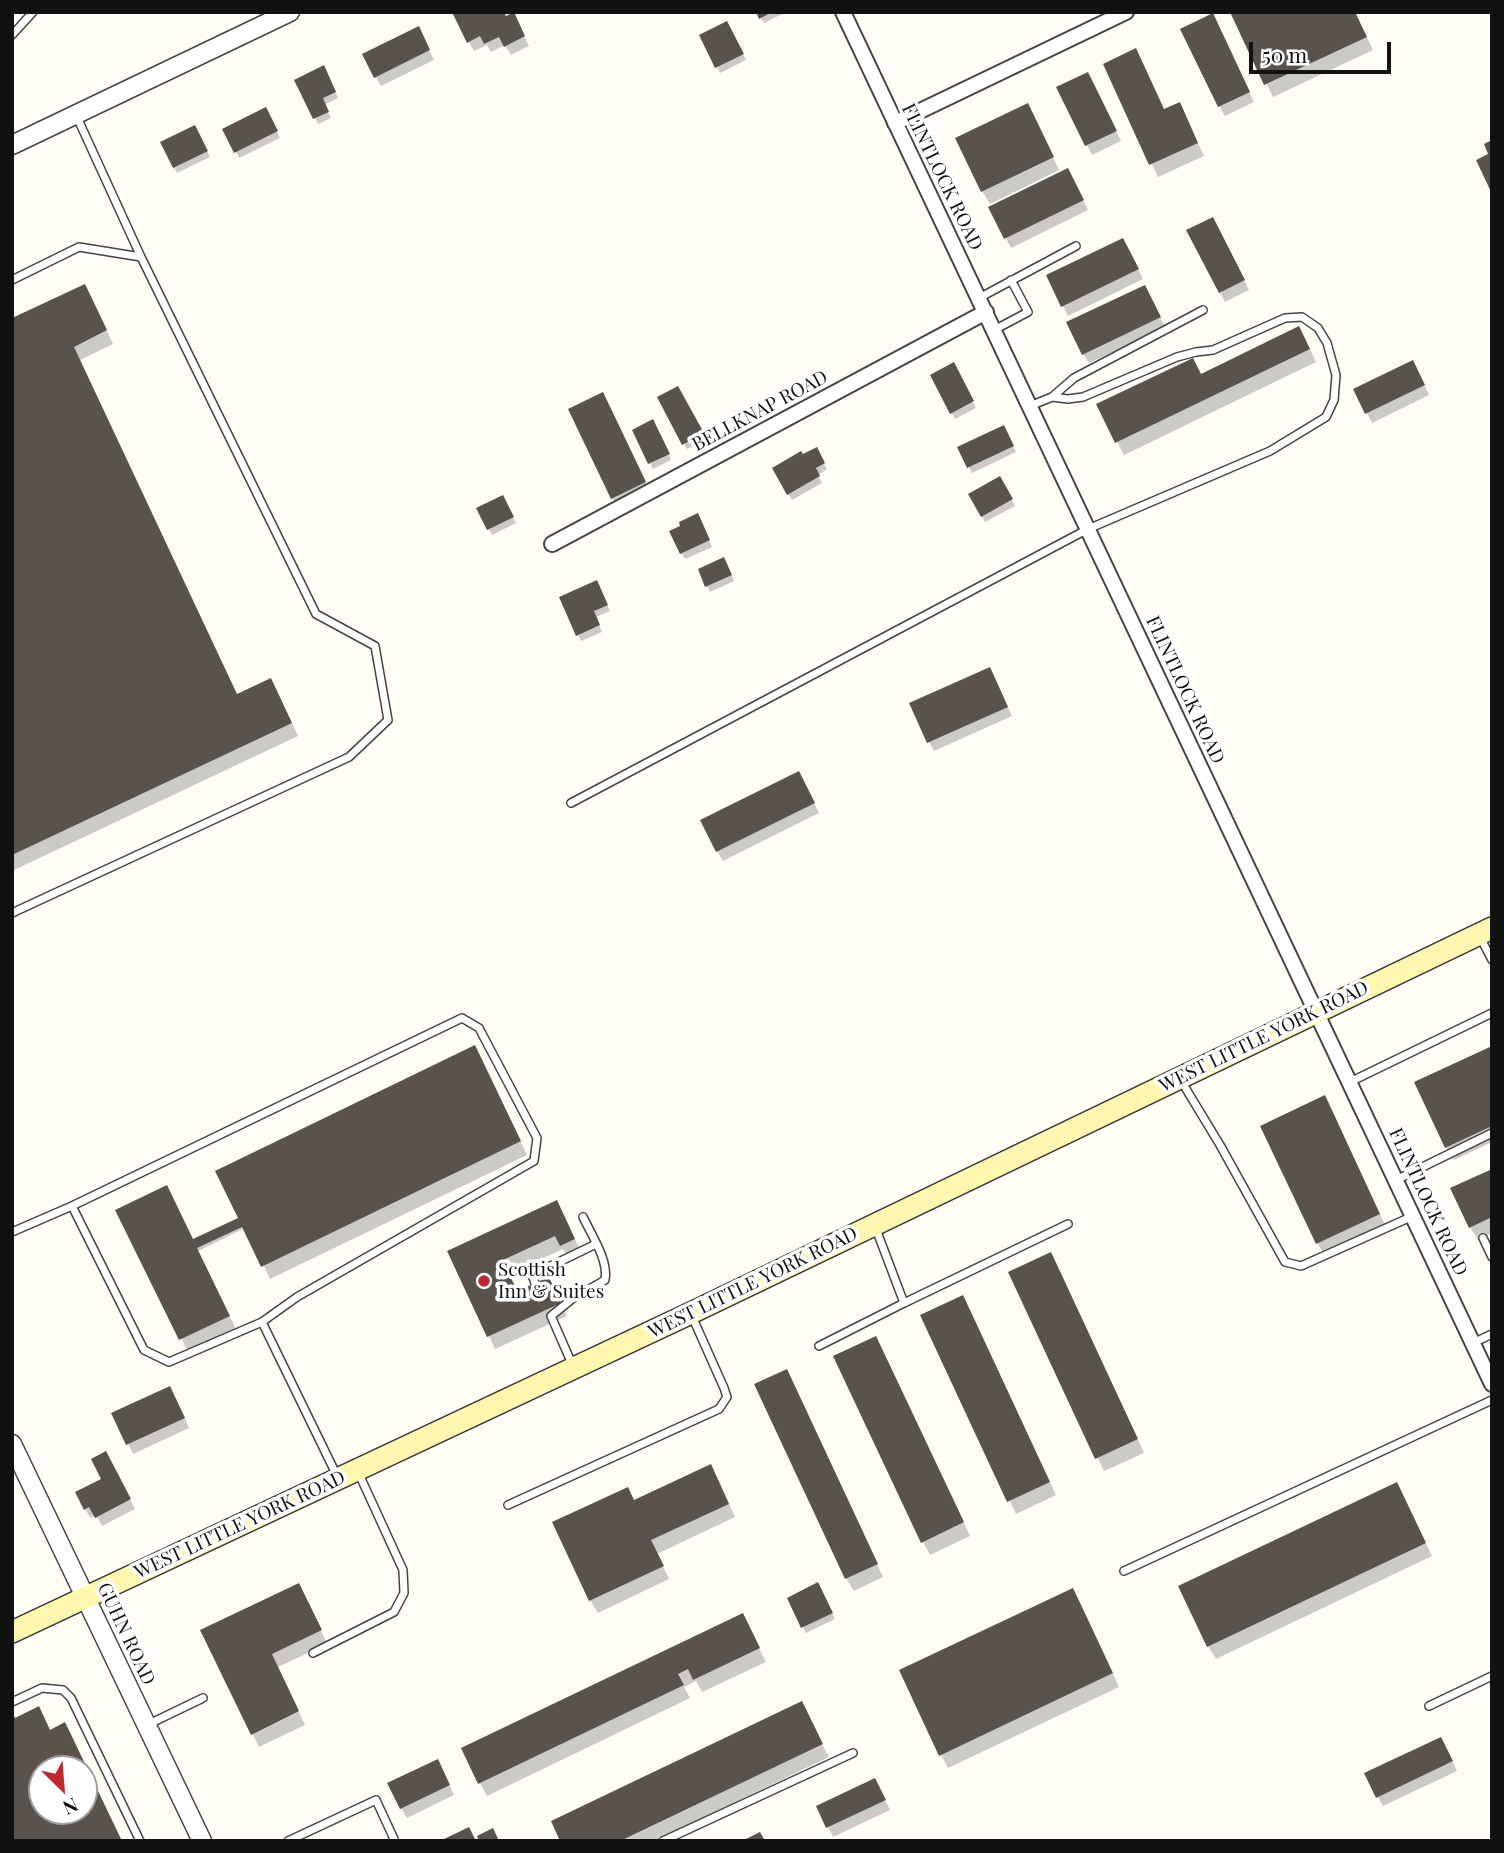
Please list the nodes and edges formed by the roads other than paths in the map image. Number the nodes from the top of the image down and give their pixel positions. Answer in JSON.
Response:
{"nodes":[{"id":1,"x":33,"y":12,"type":"edge"},
{"id":2,"x":290,"y":12,"type":"edge"},
{"id":3,"x":843,"y":12,"type":"edge"},
{"id":4,"x":1126,"y":12,"type":"edge"},
{"id":5,"x":1110,"y":16,"type":"edge"},
{"id":6,"x":12,"y":35,"type":"edge"},
{"id":7,"x":76,"y":115,"type":"junction"},
{"id":8,"x":895,"y":123,"type":"junction"},
{"id":9,"x":12,"y":145,"type":"edge"},
{"id":10,"x":1076,"y":246,"type":"dead end"},
{"id":11,"x":141,"y":257,"type":"junction"},
{"id":12,"x":12,"y":280,"type":"edge"},
{"id":13,"x":1011,"y":280,"type":"junction"},
{"id":14,"x":979,"y":298,"type":"junction"},
{"id":15,"x":1203,"y":310,"type":"dead end"},
{"id":16,"x":986,"y":313,"type":"junction"},
{"id":17,"x":994,"y":330,"type":"junction"},
{"id":18,"x":1052,"y":397,"type":"junction"},
{"id":19,"x":1030,"y":406,"type":"junction"},
{"id":20,"x":1088,"y":529,"type":"junction"},
{"id":21,"x":552,"y":544,"type":"dead end"},
{"id":22,"x":571,"y":803,"type":"dead end"},
{"id":23,"x":12,"y":913,"type":"edge"},
{"id":24,"x":1485,"y":931,"type":"edge"},
{"id":25,"x":1492,"y":960,"type":"edge"},
{"id":26,"x":1316,"y":1011,"type":"junction"},
{"id":27,"x":1492,"y":1013,"type":"edge"},
{"id":28,"x":1180,"y":1078,"type":"junction"},
{"id":29,"x":1350,"y":1082,"type":"junction"},
{"id":30,"x":1492,"y":1133,"type":"edge"},
{"id":31,"x":1396,"y":1180,"type":"junction"},
{"id":32,"x":72,"y":1206,"type":"junction"},
{"id":33,"x":1413,"y":1216,"type":"junction"},
{"id":34,"x":583,"y":1217,"type":"dead end"},
{"id":35,"x":1068,"y":1224,"type":"dead end"},
{"id":36,"x":874,"y":1225,"type":"junction"},
{"id":37,"x":12,"y":1232,"type":"edge"},
{"id":38,"x":1482,"y":1238,"type":"dead end"},
{"id":39,"x":596,"y":1244,"type":"junction"},
{"id":40,"x":1492,"y":1257,"type":"edge"},
{"id":41,"x":535,"y":1283,"type":"dead end"},
{"id":42,"x":904,"y":1303,"type":"junction"},
{"id":43,"x":691,"y":1313,"type":"junction"},
{"id":44,"x":262,"y":1322,"type":"junction"},
{"id":45,"x":1492,"y":1334,"type":"edge"},
{"id":46,"x":1472,"y":1343,"type":"junction"},
{"id":47,"x":819,"y":1346,"type":"dead end"},
{"id":48,"x":574,"y":1368,"type":"junction"},
{"id":49,"x":1492,"y":1384,"type":"edge"},
{"id":50,"x":1492,"y":1400,"type":"edge"},
{"id":51,"x":12,"y":1444,"type":"edge"},
{"id":52,"x":347,"y":1474,"type":"junction"},
{"id":53,"x":508,"y":1504,"type":"dead end"},
{"id":54,"x":1124,"y":1571,"type":"dead end"},
{"id":55,"x":85,"y":1597,"type":"junction"},
{"id":56,"x":12,"y":1632,"type":"edge"},
{"id":57,"x":313,"y":1653,"type":"dead end"},
{"id":58,"x":1492,"y":1676,"type":"edge"},
{"id":59,"x":203,"y":1698,"type":"dead end"},
{"id":60,"x":12,"y":1702,"type":"edge"},
{"id":61,"x":1429,"y":1706,"type":"dead end"},
{"id":62,"x":146,"y":1726,"type":"junction"},
{"id":63,"x":853,"y":1753,"type":"dead end"},
{"id":64,"x":394,"y":1839,"type":"dead end"},
{"id":65,"x":140,"y":1841,"type":"edge"},
{"id":66,"x":202,"y":1841,"type":"edge"},
{"id":67,"x":288,"y":1841,"type":"edge"},
{"id":68,"x":663,"y":1841,"type":"edge"}],
"edges":[{"from":1,"to":6,"type":"lane"},
{"from":2,"to":7,"type":"street"},
{"from":3,"to":8,"type":"street","name":"FLINTLOCK ROAD"},
{"from":4,"to":5,"type":"street"},
{"from":5,"to":8,"type":"street"},
{"from":7,"to":9,"type":"street"},
{"from":7,"to":11,"type":"lane"},
{"from":8,"to":14,"type":"street","name":"FLINTLOCK ROAD"},
{"from":10,"to":13,"type":"lane"},
{"from":11,"to":12,"type":"lane"},
{"from":11,"to":23,"type":"lane"},
{"from":13,"to":14,"type":"lane"},
{"from":13,"to":17,"type":"lane"},
{"from":14,"to":16,"type":"street","name":"FLINTLOCK ROAD"},
{"from":15,"to":18,"type":"lane"},
{"from":16,"to":17,"type":"street","name":"FLINTLOCK ROAD"},
{"from":16,"to":21,"type":"street","name":"BELLKNAP ROAD"},
{"from":17,"to":19,"type":"street","name":"FLINTLOCK ROAD"},
{"from":18,"to":19,"type":"lane"},
{"from":18,"to":20,"type":"lane"},
{"from":19,"to":20,"type":"street","name":"FLINTLOCK ROAD"},
{"from":20,"to":22,"type":"lane"},
{"from":20,"to":26,"type":"street","name":"FLINTLOCK ROAD"},
{"from":24,"to":25,"type":"lane"},
{"from":24,"to":26,"type":"main road","name":"WEST LITTLE YORK ROAD"},
{"from":26,"to":28,"type":"main road","name":"WEST LITTLE YORK ROAD"},
{"from":26,"to":29,"type":"street","name":"FLINTLOCK ROAD"},
{"from":27,"to":29,"type":"lane"},
{"from":28,"to":33,"type":"lane"},
{"from":28,"to":36,"type":"main road","name":"WEST LITTLE YORK ROAD"},
{"from":29,"to":31,"type":"street","name":"FLINTLOCK ROAD"},
{"from":30,"to":31,"type":"lane"},
{"from":31,"to":33,"type":"street","name":"FLINTLOCK ROAD"},
{"from":32,"to":37,"type":"lane"},
{"from":32,"to":44,"type":"lane"},
{"from":32,"to":44,"type":"lane"},
{"from":33,"to":46,"type":"street","name":"FLINTLOCK ROAD"},
{"from":34,"to":39,"type":"lane"},
{"from":35,"to":42,"type":"lane"},
{"from":36,"to":42,"type":"lane"},
{"from":36,"to":43,"type":"main road","name":"WEST LITTLE YORK ROAD"},
{"from":38,"to":40,"type":"lane"},
{"from":39,"to":41,"type":"lane"},
{"from":39,"to":48,"type":"lane"},
{"from":42,"to":47,"type":"lane"},
{"from":43,"to":48,"type":"main road","name":"WEST LITTLE YORK ROAD"},
{"from":43,"to":53,"type":"lane"},
{"from":44,"to":52,"type":"lane"},
{"from":45,"to":46,"type":"lane"},
{"from":46,"to":49,"type":"street","name":"FLINTLOCK ROAD"},
{"from":48,"to":52,"type":"main road","name":"WEST LITTLE YORK ROAD"},
{"from":50,"to":54,"type":"lane"},
{"from":51,"to":55,"type":"street","name":"GUHN ROAD"},
{"from":52,"to":55,"type":"main road","name":"WEST LITTLE YORK ROAD"},
{"from":52,"to":57,"type":"lane"},
{"from":55,"to":56,"type":"main road","name":"WEST LITTLE YORK ROAD"},
{"from":55,"to":62,"type":"street","name":"GUHN ROAD"},
{"from":58,"to":61,"type":"lane"},
{"from":59,"to":62,"type":"lane"},
{"from":60,"to":65,"type":"lane"},
{"from":62,"to":66,"type":"street","name":"GUHN ROAD"},
{"from":63,"to":68,"type":"lane"},
{"from":64,"to":67,"type":"lane"}]}
